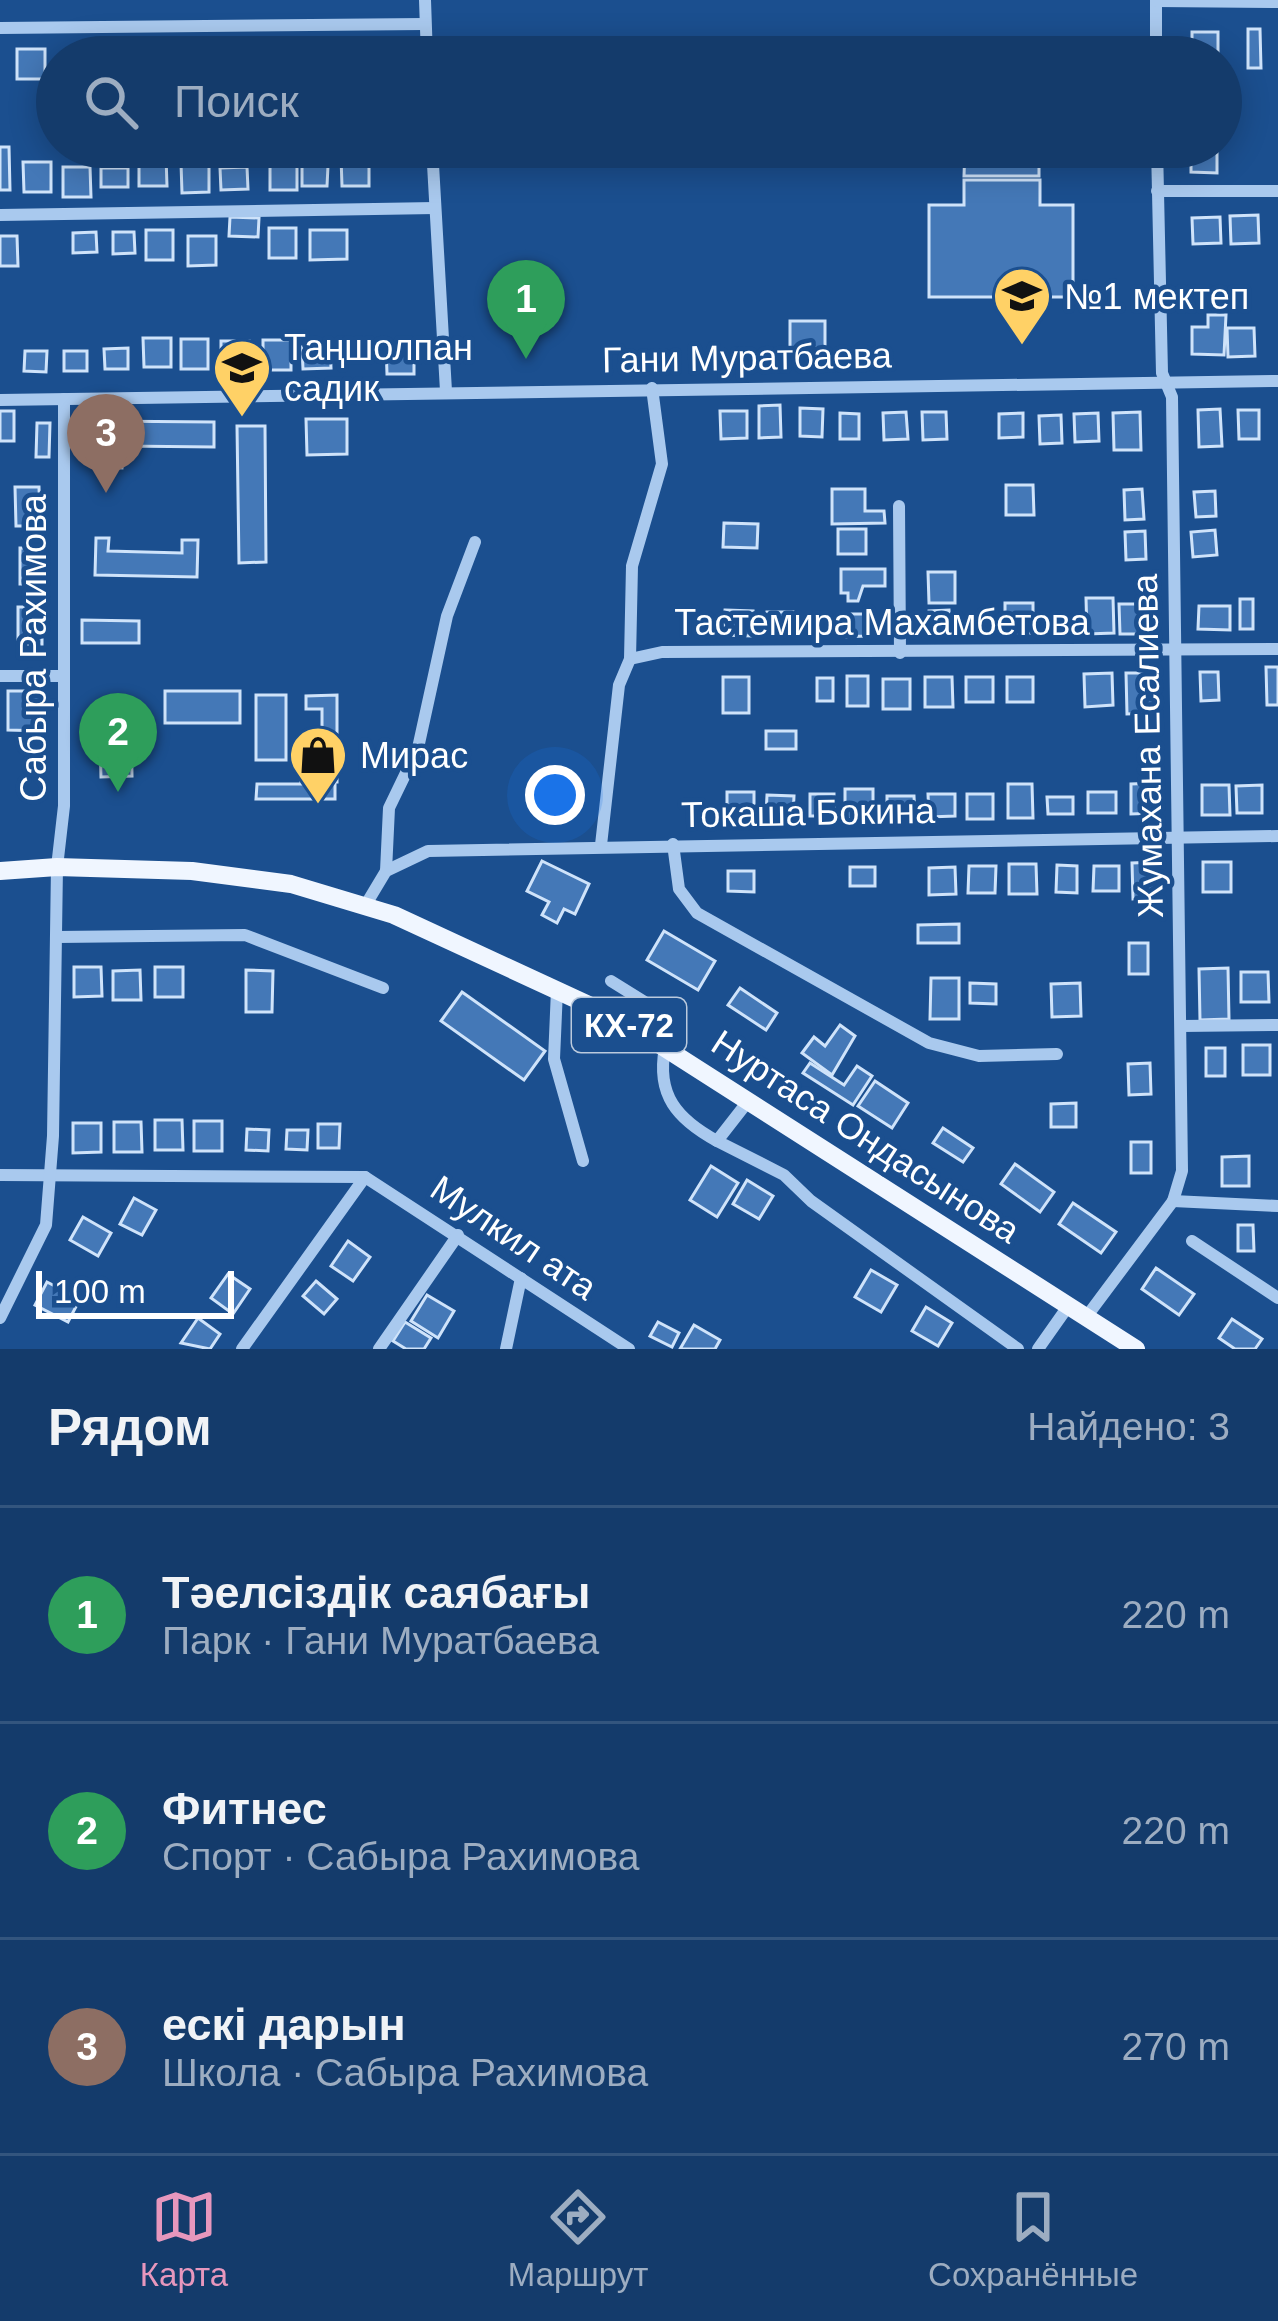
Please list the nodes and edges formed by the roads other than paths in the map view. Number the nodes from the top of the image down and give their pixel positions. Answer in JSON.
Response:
{"nodes":[{"id":1,"x":425,"y":0,"type":"edge"},
{"id":2,"x":1156,"y":1,"type":"edge"},
{"id":3,"x":1278,"y":2,"type":"edge"},
{"id":4,"x":425,"y":24,"type":"junction"},
{"id":5,"x":0,"y":28,"type":"edge"},
{"id":6,"x":426,"y":36,"type":"edge"},
{"id":7,"x":1156,"y":36,"type":"edge"},
{"id":8,"x":433,"y":168,"type":"edge"},
{"id":9,"x":1156,"y":168,"type":"edge"},
{"id":10,"x":1157,"y":191,"type":"junction"},
{"id":11,"x":1278,"y":191,"type":"edge"},
{"id":12,"x":435,"y":208,"type":"junction"},
{"id":13,"x":0,"y":214,"type":"edge"},
{"id":14,"x":1278,"y":381,"type":"edge"},
{"id":15,"x":1168,"y":383,"type":"junction"},
{"id":16,"x":652,"y":388,"type":"junction"},
{"id":17,"x":446,"y":391,"type":"junction"},
{"id":18,"x":64,"y":399,"type":"junction"},
{"id":19,"x":0,"y":400,"type":"edge"},
{"id":20,"x":899,"y":506,"type":"dead end"},
{"id":21,"x":475,"y":542,"type":"dead end"},
{"id":22,"x":1278,"y":649,"type":"edge"},
{"id":23,"x":1176,"y":651,"type":"junction"},
{"id":24,"x":900,"y":653,"type":"junction"},
{"id":25,"x":630,"y":659,"type":"junction"},
{"id":26,"x":0,"y":676,"type":"edge"},
{"id":27,"x":64,"y":676,"type":"junction"},
{"id":28,"x":1278,"y":836,"type":"edge"},
{"id":29,"x":1178,"y":837,"type":"junction"},
{"id":30,"x":673,"y":844,"type":"junction"},
{"id":31,"x":601,"y":845,"type":"junction"},
{"id":32,"x":57,"y":867,"type":"junction"},
{"id":33,"x":0,"y":871,"type":"edge"},
{"id":34,"x":386,"y":871,"type":"junction"},
{"id":35,"x":365,"y":906,"type":"junction"},
{"id":36,"x":57,"y":937,"type":"junction"},
{"id":37,"x":611,"y":981,"type":"dead end"},
{"id":38,"x":383,"y":988,"type":"dead end"},
{"id":39,"x":556,"y":990,"type":"junction"},
{"id":40,"x":1278,"y":1025,"type":"edge"},
{"id":41,"x":1181,"y":1026,"type":"junction"},
{"id":42,"x":638,"y":1030,"type":"junction"},
{"id":43,"x":665,"y":1048,"type":"junction"},
{"id":44,"x":1057,"y":1054,"type":"dead end"},
{"id":45,"x":749,"y":1100,"type":"junction"},
{"id":46,"x":717,"y":1141,"type":"junction"},
{"id":47,"x":584,"y":1161,"type":"dead end"},
{"id":48,"x":0,"y":1175,"type":"edge"},
{"id":49,"x":50,"y":1176,"type":"junction"},
{"id":50,"x":365,"y":1177,"type":"junction"},
{"id":51,"x":1173,"y":1201,"type":"junction"},
{"id":52,"x":1278,"y":1206,"type":"edge"},
{"id":53,"x":458,"y":1235,"type":"junction"},
{"id":54,"x":1192,"y":1241,"type":"dead end"},
{"id":55,"x":521,"y":1278,"type":"junction"},
{"id":56,"x":1278,"y":1298,"type":"edge"},
{"id":57,"x":1078,"y":1311,"type":"junction"},
{"id":58,"x":0,"y":1318,"type":"edge"},
{"id":59,"x":242,"y":1349,"type":"edge"},
{"id":60,"x":379,"y":1349,"type":"edge"},
{"id":61,"x":506,"y":1349,"type":"edge"},
{"id":62,"x":629,"y":1349,"type":"edge"},
{"id":63,"x":1018,"y":1349,"type":"edge"},
{"id":64,"x":1037,"y":1349,"type":"edge"},
{"id":65,"x":1136,"y":1349,"type":"edge"}],
"edges":[{"from":1,"to":4,"type":"street"},
{"from":2,"to":3,"type":"street"},
{"from":2,"to":7,"type":"street"},
{"from":4,"to":5,"type":"street"},
{"from":4,"to":6,"type":"street"},
{"from":8,"to":12,"type":"street"},
{"from":9,"to":10,"type":"street","name":"Жумахана Есалиева"},
{"from":10,"to":11,"type":"street"},
{"from":10,"to":15,"type":"street","name":"Жумахана Есалиева"},
{"from":12,"to":13,"type":"street"},
{"from":12,"to":17,"type":"street"},
{"from":14,"to":15,"type":"street","name":"Гани Муратбаева"},
{"from":15,"to":16,"type":"street","name":"Гани Муратбаева"},
{"from":15,"to":23,"type":"street","name":"Жумахана Есалиева"},
{"from":16,"to":17,"type":"street","name":"Гани Муратбаева"},
{"from":16,"to":25,"type":"street"},
{"from":17,"to":18,"type":"street","name":"Гани Муратбаева"},
{"from":18,"to":19,"type":"street","name":"Гани Муратбаева"},
{"from":18,"to":27,"type":"street","name":"Сабыра Рахимова"},
{"from":20,"to":24,"type":"street"},
{"from":21,"to":34,"type":"street"},
{"from":22,"to":23,"type":"street","name":"Тастемира Махамбетова"},
{"from":23,"to":24,"type":"street","name":"Тастемира Махамбетова"},
{"from":23,"to":29,"type":"street","name":"Жумахана Есалиева"},
{"from":24,"to":25,"type":"street","name":"Тастемира Махамбетова"},
{"from":25,"to":31,"type":"street"},
{"from":26,"to":27,"type":"street"},
{"from":27,"to":32,"type":"street","name":"Сабыра Рахимова"},
{"from":28,"to":29,"type":"street","name":"Токаша Бокина"},
{"from":29,"to":30,"type":"street","name":"Токаша Бокина"},
{"from":29,"to":41,"type":"street","name":"Жумахана Есалиева"},
{"from":30,"to":31,"type":"street","name":"Токаша Бокина"},
{"from":30,"to":44,"type":"street"},
{"from":31,"to":34,"type":"street","name":"Токаша Бокина"},
{"from":32,"to":33,"type":"main road","name":"Нуртаса Ондасынова","number":"КХ-72"},
{"from":32,"to":35,"type":"main road","name":"Нуртаса Ондасынова","number":"КХ-72"},
{"from":32,"to":36,"type":"street","name":"Сабыра Рахимова"},
{"from":34,"to":35,"type":"street"},
{"from":35,"to":39,"type":"main road","name":"Нуртаса Ондасынова","number":"КХ-72"},
{"from":36,"to":38,"type":"street"},
{"from":36,"to":49,"type":"street","name":"Сабыра Рахимова"},
{"from":37,"to":42,"type":"street"},
{"from":39,"to":42,"type":"main road","name":"Нуртаса Ондасынова","number":"КХ-72"},
{"from":39,"to":47,"type":"street"},
{"from":40,"to":41,"type":"street"},
{"from":41,"to":51,"type":"street","name":"Жумахана Есалиева"},
{"from":42,"to":43,"type":"main road","name":"Нуртаса Ондасынова","number":"КХ-72"},
{"from":43,"to":45,"type":"main road","name":"Нуртаса Ондасынова","number":"КХ-72"},
{"from":43,"to":46,"type":"street"},
{"from":45,"to":46,"type":"street"},
{"from":45,"to":57,"type":"main road","name":"Нуртаса Ондасынова","number":"КХ-72"},
{"from":46,"to":63,"type":"street"},
{"from":48,"to":49,"type":"street"},
{"from":49,"to":50,"type":"street"},
{"from":49,"to":58,"type":"street","name":"Сабыра Рахимова"},
{"from":50,"to":53,"type":"street","name":"Мулкил ата"},
{"from":50,"to":59,"type":"street"},
{"from":51,"to":52,"type":"street"},
{"from":51,"to":57,"type":"street","name":"Жумахана Есалиева"},
{"from":53,"to":55,"type":"street","name":"Мулкил ата"},
{"from":53,"to":60,"type":"street"},
{"from":54,"to":56,"type":"street"},
{"from":55,"to":61,"type":"street"},
{"from":55,"to":62,"type":"street","name":"Мулкил ата"},
{"from":57,"to":64,"type":"street","name":"Жумахана Есалиева"},
{"from":57,"to":65,"type":"main road","name":"Нуртаса Ондасынова","number":"КХ-72"}]}
